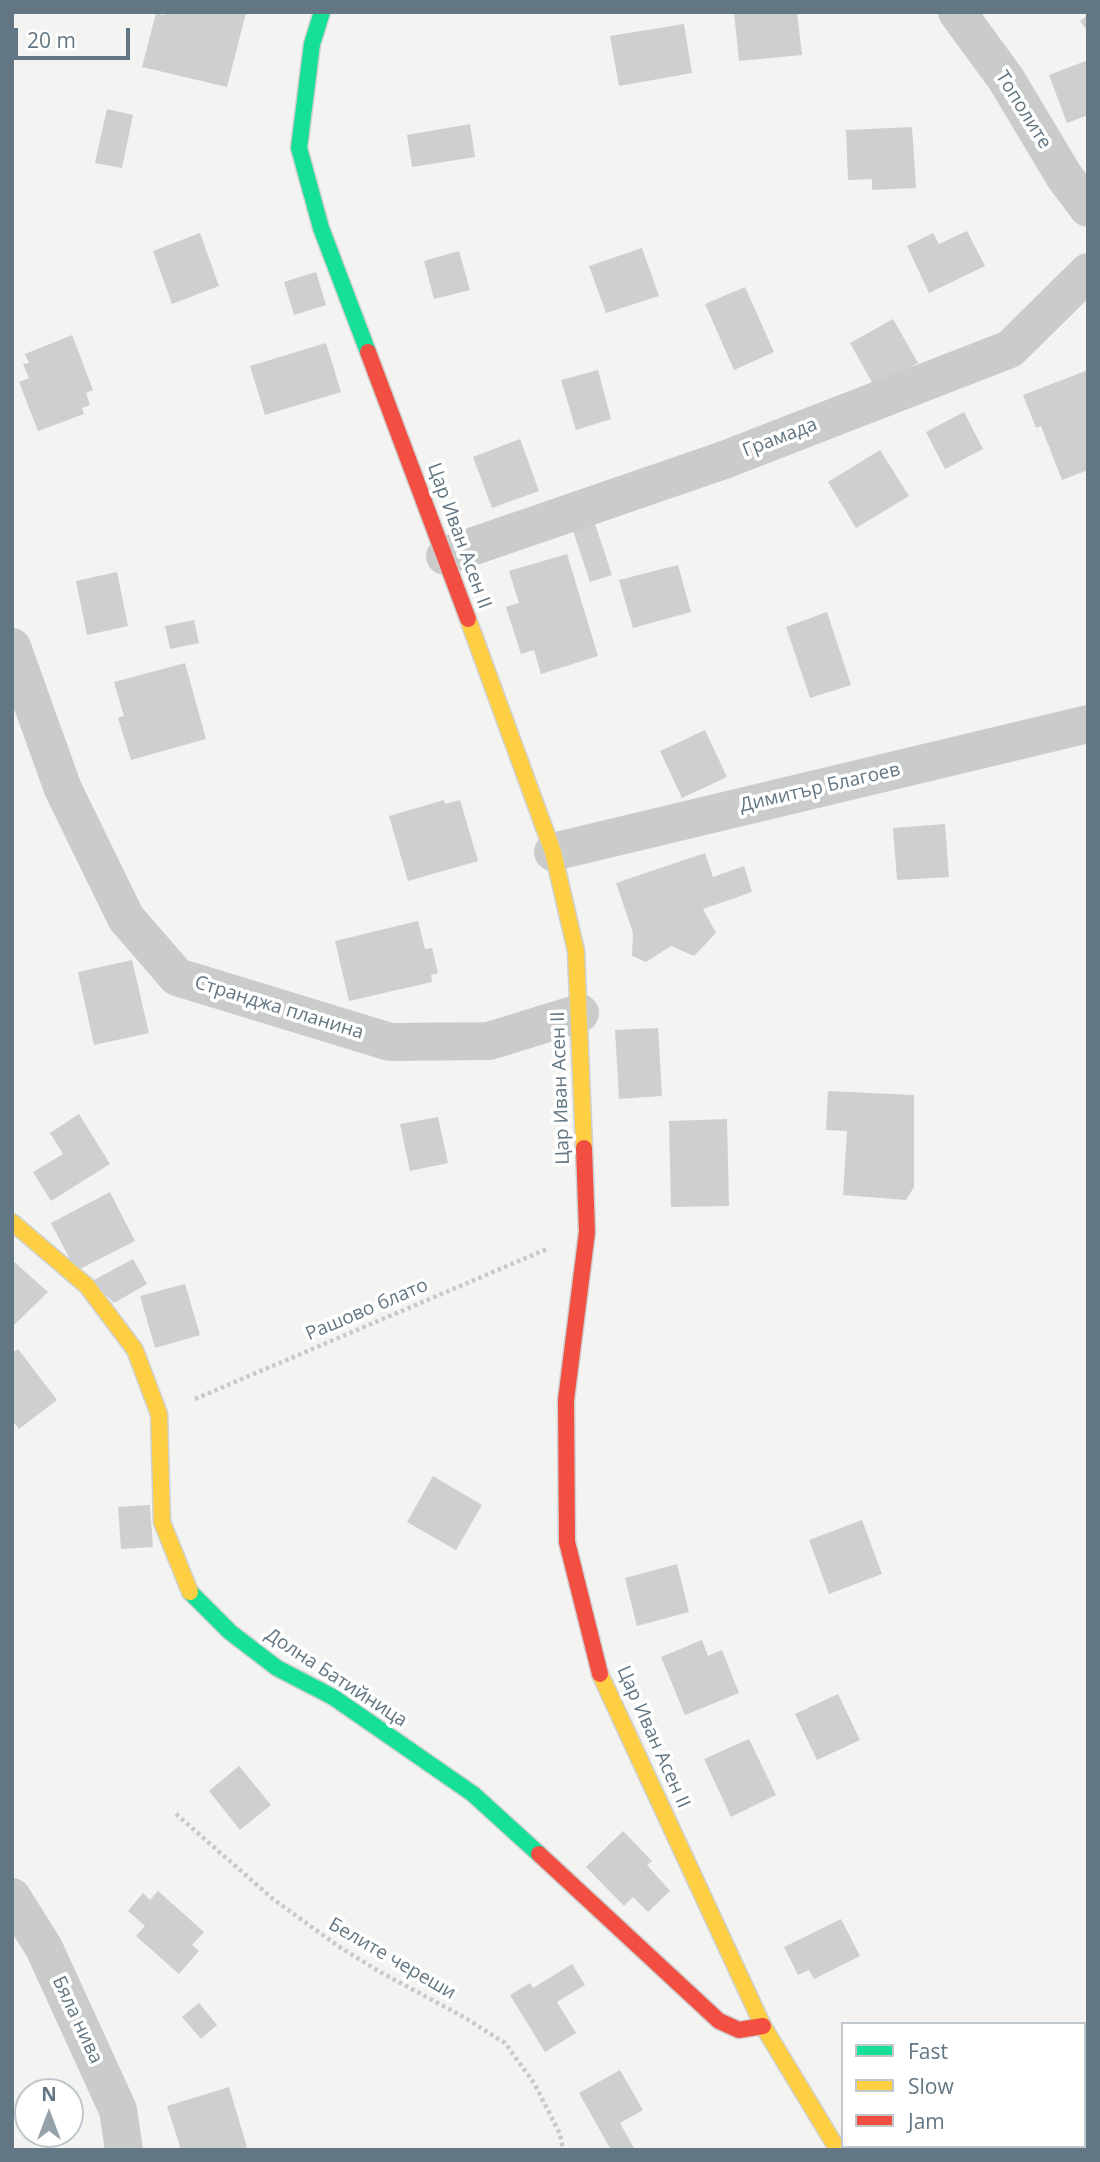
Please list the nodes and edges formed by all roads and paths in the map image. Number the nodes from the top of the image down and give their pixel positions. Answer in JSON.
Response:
{"nodes":[{"id":1,"x":322,"y":12,"type":"edge"},
{"id":2,"x":957,"y":12,"type":"edge"},
{"id":3,"x":1088,"y":208,"type":"edge"},
{"id":4,"x":1088,"y":272,"type":"edge"},
{"id":5,"x":445,"y":556,"type":"junction"},
{"id":6,"x":12,"y":647,"type":"edge"},
{"id":7,"x":1088,"y":724,"type":"edge"},
{"id":8,"x":553,"y":852,"type":"junction"},
{"id":9,"x":580,"y":1013,"type":"junction"},
{"id":10,"x":12,"y":1222,"type":"edge"},
{"id":11,"x":587,"y":1232,"type":"junction"},
{"id":12,"x":159,"y":1414,"type":"junction"},
{"id":13,"x":176,"y":1814,"type":"dead end"},
{"id":14,"x":12,"y":1897,"type":"edge"},
{"id":15,"x":763,"y":2026,"type":"junction"},
{"id":16,"x":124,"y":2150,"type":"edge"},
{"id":17,"x":563,"y":2150,"type":"edge"},
{"id":18,"x":838,"y":2150,"type":"edge"}],
"edges":[{"from":1,"to":5,"type":"street","name":"Цар Иван Асен II"},
{"from":2,"to":3,"type":"street","name":"Тополите"},
{"from":4,"to":5,"type":"street","name":"Грамада"},
{"from":5,"to":8,"type":"street","name":"Цар Иван Асен II"},
{"from":6,"to":9,"type":"street","name":"Странджа планина"},
{"from":7,"to":8,"type":"street","name":"Димитър Благоев"},
{"from":8,"to":9,"type":"street","name":"Цар Иван Асен II"},
{"from":9,"to":11,"type":"street","name":"Цар Иван Асен II"},
{"from":10,"to":12,"type":"street","name":"Долна Батийница"},
{"from":11,"to":12,"type":"path","name":"Рашово блато"},
{"from":11,"to":15,"type":"street","name":"Цар Иван Асен II"},
{"from":12,"to":15,"type":"street","name":"Долна Батийница"},
{"from":13,"to":17,"type":"path","name":"Белите череши"},
{"from":14,"to":16,"type":"street","name":"Бяла нива"},
{"from":15,"to":18,"type":"street","name":"Цар Иван Асен II"}]}
